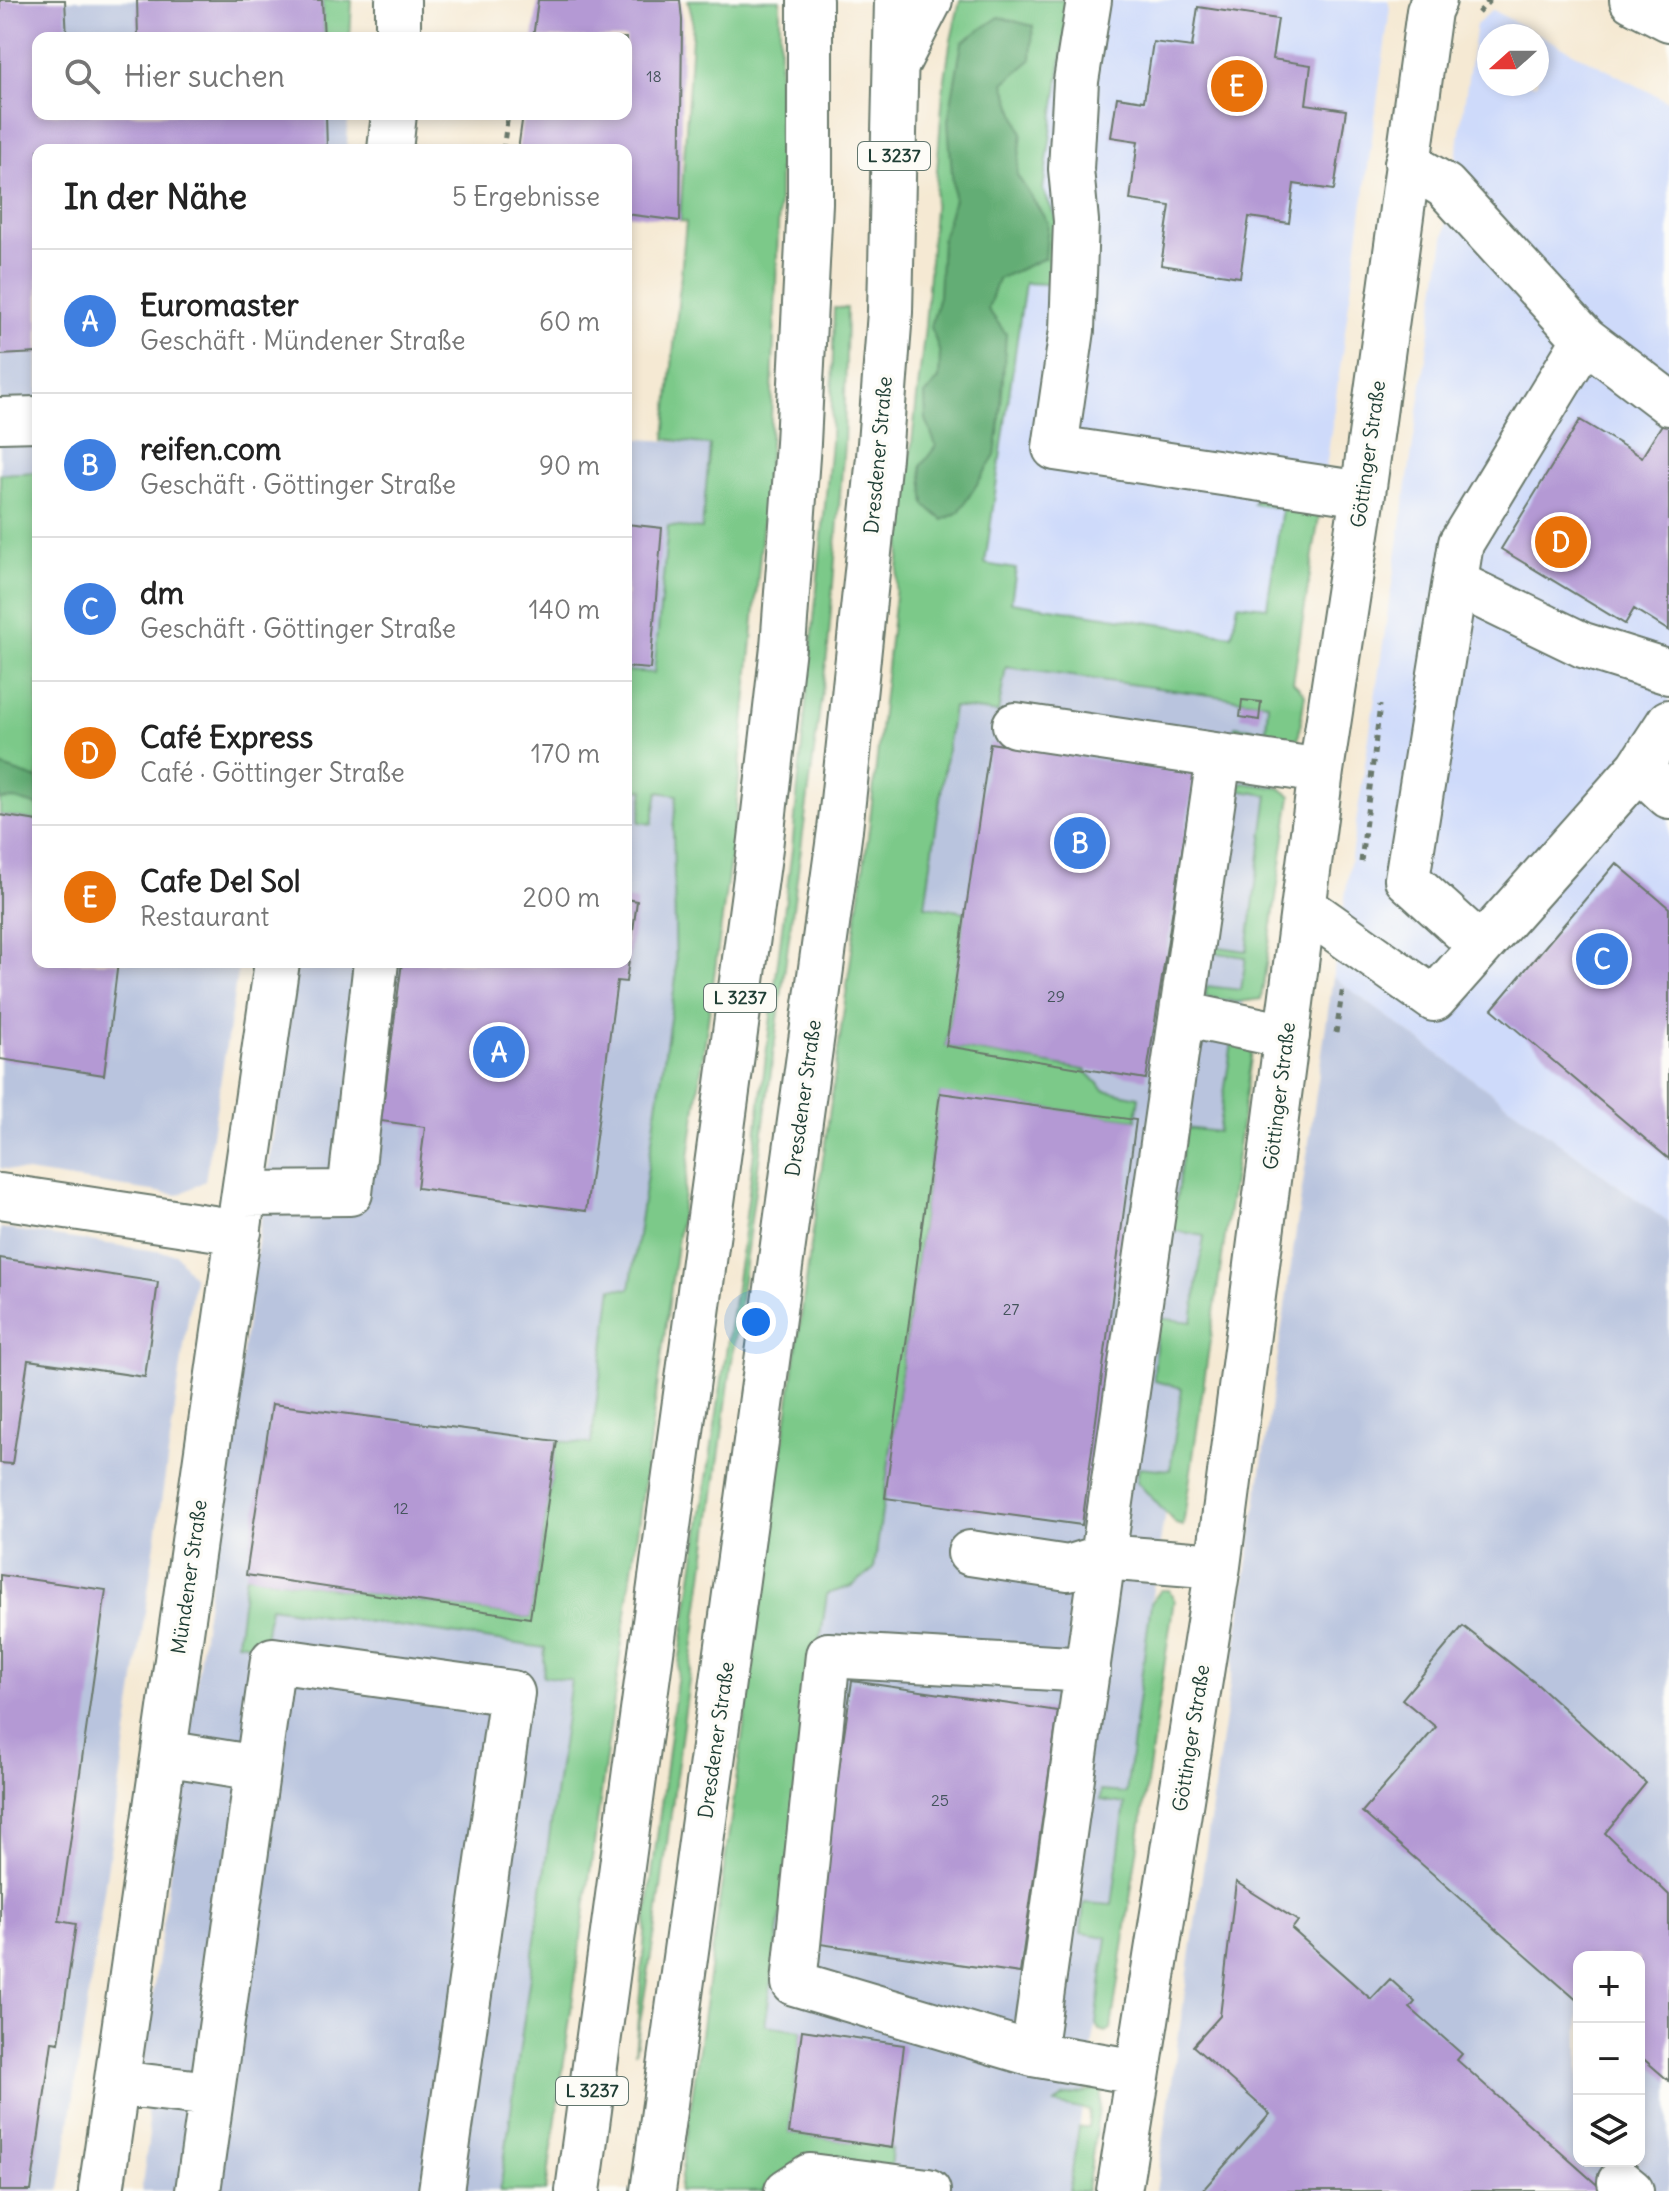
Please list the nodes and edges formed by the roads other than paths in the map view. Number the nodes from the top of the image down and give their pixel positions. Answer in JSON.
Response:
{"nodes":[{"id":1,"x":398,"y":0,"type":"edge"},
{"id":2,"x":810,"y":0,"type":"edge"},
{"id":3,"x":897,"y":0,"type":"edge"},
{"id":4,"x":930,"y":0,"type":"edge"},
{"id":5,"x":1089,"y":0,"type":"edge"},
{"id":6,"x":1434,"y":0,"type":"edge"},
{"id":7,"x":1632,"y":0,"type":"edge"},
{"id":8,"x":1669,"y":19,"type":"edge"},
{"id":9,"x":398,"y":32,"type":"edge"},
{"id":10,"x":897,"y":64,"type":"junction"},
{"id":11,"x":393,"y":120,"type":"edge"},
{"id":12,"x":391,"y":144,"type":"edge"},
{"id":13,"x":1407,"y":163,"type":"junction"},
{"id":14,"x":1585,"y":339,"type":"junction"},
{"id":15,"x":1669,"y":403,"type":"edge"},
{"id":16,"x":32,"y":419,"type":"edge"},
{"id":17,"x":0,"y":420,"type":"edge"},
{"id":18,"x":1363,"y":494,"type":"junction"},
{"id":19,"x":1455,"y":583,"type":"junction"},
{"id":20,"x":1669,"y":672,"type":"edge"},
{"id":21,"x":1669,"y":722,"type":"edge"},
{"id":22,"x":1015,"y":725,"type":"dead end"},
{"id":23,"x":1219,"y":757,"type":"junction"},
{"id":24,"x":1321,"y":771,"type":"junction"},
{"id":25,"x":1654,"y":782,"type":"edge"},
{"id":26,"x":1304,"y":907,"type":"junction"},
{"id":27,"x":1481,"y":946,"type":"junction"},
{"id":28,"x":276,"y":968,"type":"edge"},
{"id":29,"x":375,"y":968,"type":"edge"},
{"id":30,"x":1182,"y":1014,"type":"junction"},
{"id":31,"x":1287,"y":1036,"type":"junction"},
{"id":32,"x":0,"y":1196,"type":"edge"},
{"id":33,"x":242,"y":1213,"type":"junction"},
{"id":34,"x":970,"y":1553,"type":"dead end"},
{"id":35,"x":1103,"y":1557,"type":"junction"},
{"id":36,"x":1218,"y":1566,"type":"junction"},
{"id":37,"x":1088,"y":1670,"type":"junction"},
{"id":38,"x":164,"y":1753,"type":"junction"},
{"id":39,"x":257,"y":1768,"type":"junction"},
{"id":40,"x":1033,"y":2054,"type":"junction"},
{"id":41,"x":1137,"y":2072,"type":"junction"},
{"id":42,"x":117,"y":2083,"type":"junction"},
{"id":43,"x":211,"y":2094,"type":"junction"},
{"id":44,"x":101,"y":2191,"type":"edge"},
{"id":45,"x":198,"y":2191,"type":"edge"},
{"id":46,"x":441,"y":2191,"type":"edge"},
{"id":47,"x":578,"y":2191,"type":"edge"},
{"id":48,"x":653,"y":2191,"type":"edge"},
{"id":49,"x":787,"y":2191,"type":"edge"},
{"id":50,"x":928,"y":2191,"type":"edge"},
{"id":51,"x":1119,"y":2191,"type":"edge"}],
"edges":[{"from":1,"to":9,"type":"main road"},
{"from":2,"to":47,"type":"main road","number":"L 3237"},
{"from":3,"to":10,"type":"main road","name":"Dresdener Straße","number":"L 3237"},
{"from":4,"to":10,"type":"main road"},
{"from":5,"to":18,"type":"main road"},
{"from":6,"to":13,"type":"main road","name":"Göttinger Straße"},
{"from":7,"to":8,"type":"main road"},
{"from":10,"to":48,"type":"main road","name":"Dresdener Straße","number":"L 3237"},
{"from":11,"to":12,"type":"main road"},
{"from":13,"to":14,"type":"main road"},
{"from":13,"to":18,"type":"main road","name":"Göttinger Straße"},
{"from":14,"to":15,"type":"main road"},
{"from":14,"to":19,"type":"main road"},
{"from":16,"to":17,"type":"main road"},
{"from":18,"to":24,"type":"main road","name":"Göttinger Straße"},
{"from":19,"to":20,"type":"main road"},
{"from":19,"to":27,"type":"main road"},
{"from":21,"to":25,"type":"main road"},
{"from":22,"to":23,"type":"main road"},
{"from":23,"to":24,"type":"main road"},
{"from":23,"to":30,"type":"main road"},
{"from":24,"to":26,"type":"main road","name":"Göttinger Straße"},
{"from":25,"to":27,"type":"main road"},
{"from":26,"to":27,"type":"main road"},
{"from":26,"to":31,"type":"main road","name":"Göttinger Straße"},
{"from":28,"to":33,"type":"main road","name":"Mündener Straße"},
{"from":29,"to":33,"type":"main road"},
{"from":30,"to":31,"type":"main road"},
{"from":30,"to":35,"type":"main road"},
{"from":31,"to":36,"type":"main road","name":"Göttinger Straße"},
{"from":32,"to":33,"type":"main road"},
{"from":33,"to":38,"type":"main road","name":"Mündener Straße"},
{"from":34,"to":35,"type":"main road"},
{"from":35,"to":36,"type":"main road"},
{"from":35,"to":37,"type":"main road"},
{"from":36,"to":41,"type":"main road","name":"Göttinger Straße"},
{"from":37,"to":40,"type":"main road"},
{"from":37,"to":40,"type":"main road"},
{"from":38,"to":39,"type":"main road"},
{"from":38,"to":42,"type":"main road","name":"Mündener Straße"},
{"from":39,"to":43,"type":"main road"},
{"from":39,"to":46,"type":"main road"},
{"from":40,"to":41,"type":"main road"},
{"from":41,"to":51,"type":"main road","name":"Göttinger Straße"},
{"from":42,"to":43,"type":"main road"},
{"from":42,"to":44,"type":"main road","name":"Mündener Straße"},
{"from":43,"to":45,"type":"main road"},
{"from":49,"to":50,"type":"main road"}]}
